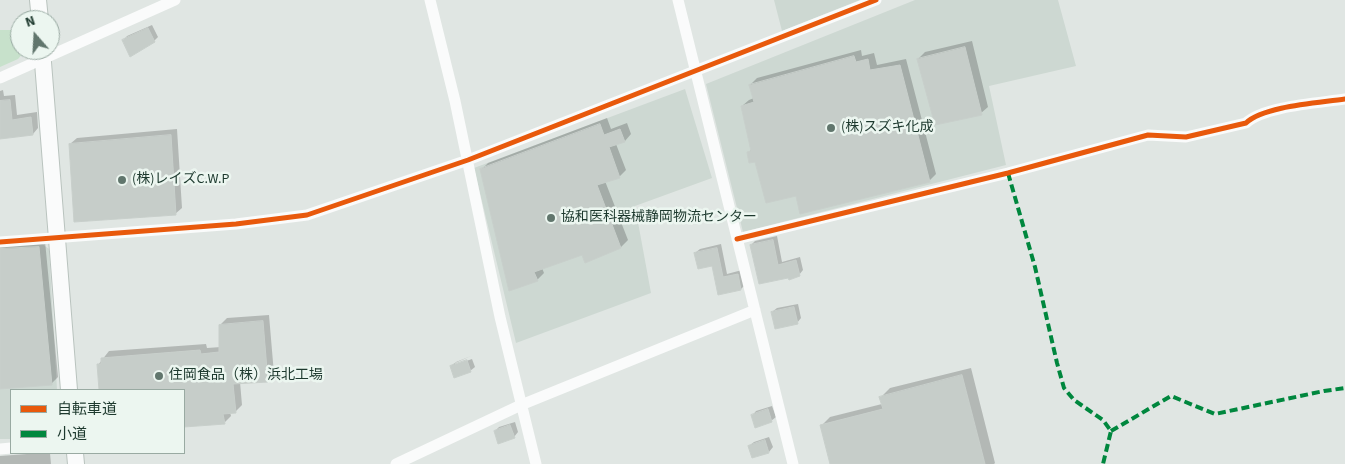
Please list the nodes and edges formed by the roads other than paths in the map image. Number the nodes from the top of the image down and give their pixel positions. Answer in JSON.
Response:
{"nodes":[{"id":1,"x":175,"y":0,"type":"edge"},
{"id":2,"x":430,"y":0,"type":"edge"},
{"id":3,"x":678,"y":0,"type":"edge"},
{"id":4,"x":876,"y":0,"type":"edge"},
{"id":5,"x":60,"y":47,"type":"edge"},
{"id":6,"x":32,"y":60,"type":"edge"},
{"id":7,"x":42,"y":60,"type":"edge"},
{"id":8,"x":695,"y":71,"type":"junction"},
{"id":9,"x":0,"y":78,"type":"edge"},
{"id":10,"x":1345,"y":99,"type":"edge"},
{"id":11,"x":468,"y":160,"type":"junction"},
{"id":12,"x":56,"y":238,"type":"junction"},
{"id":13,"x":737,"y":239,"type":"junction"},
{"id":14,"x":0,"y":242,"type":"edge"},
{"id":15,"x":754,"y":310,"type":"junction"},
{"id":16,"x":69,"y":389,"type":"edge"},
{"id":17,"x":521,"y":405,"type":"junction"},
{"id":18,"x":396,"y":464,"type":"edge"},
{"id":19,"x":536,"y":464,"type":"edge"},
{"id":20,"x":793,"y":464,"type":"edge"}],
"edges":[{"from":1,"to":5,"type":"street"},
{"from":2,"to":11,"type":"street"},
{"from":3,"to":8,"type":"street"},
{"from":4,"to":8,"type":"street"},
{"from":6,"to":9,"type":"street"},
{"from":7,"to":12,"type":"street"},
{"from":8,"to":11,"type":"street"},
{"from":8,"to":13,"type":"street"},
{"from":10,"to":13,"type":"street"},
{"from":11,"to":12,"type":"street"},
{"from":11,"to":17,"type":"street"},
{"from":12,"to":14,"type":"street"},
{"from":12,"to":16,"type":"street"},
{"from":13,"to":15,"type":"street"},
{"from":15,"to":17,"type":"street"},
{"from":15,"to":20,"type":"street"},
{"from":17,"to":18,"type":"street"},
{"from":17,"to":19,"type":"street"}]}
